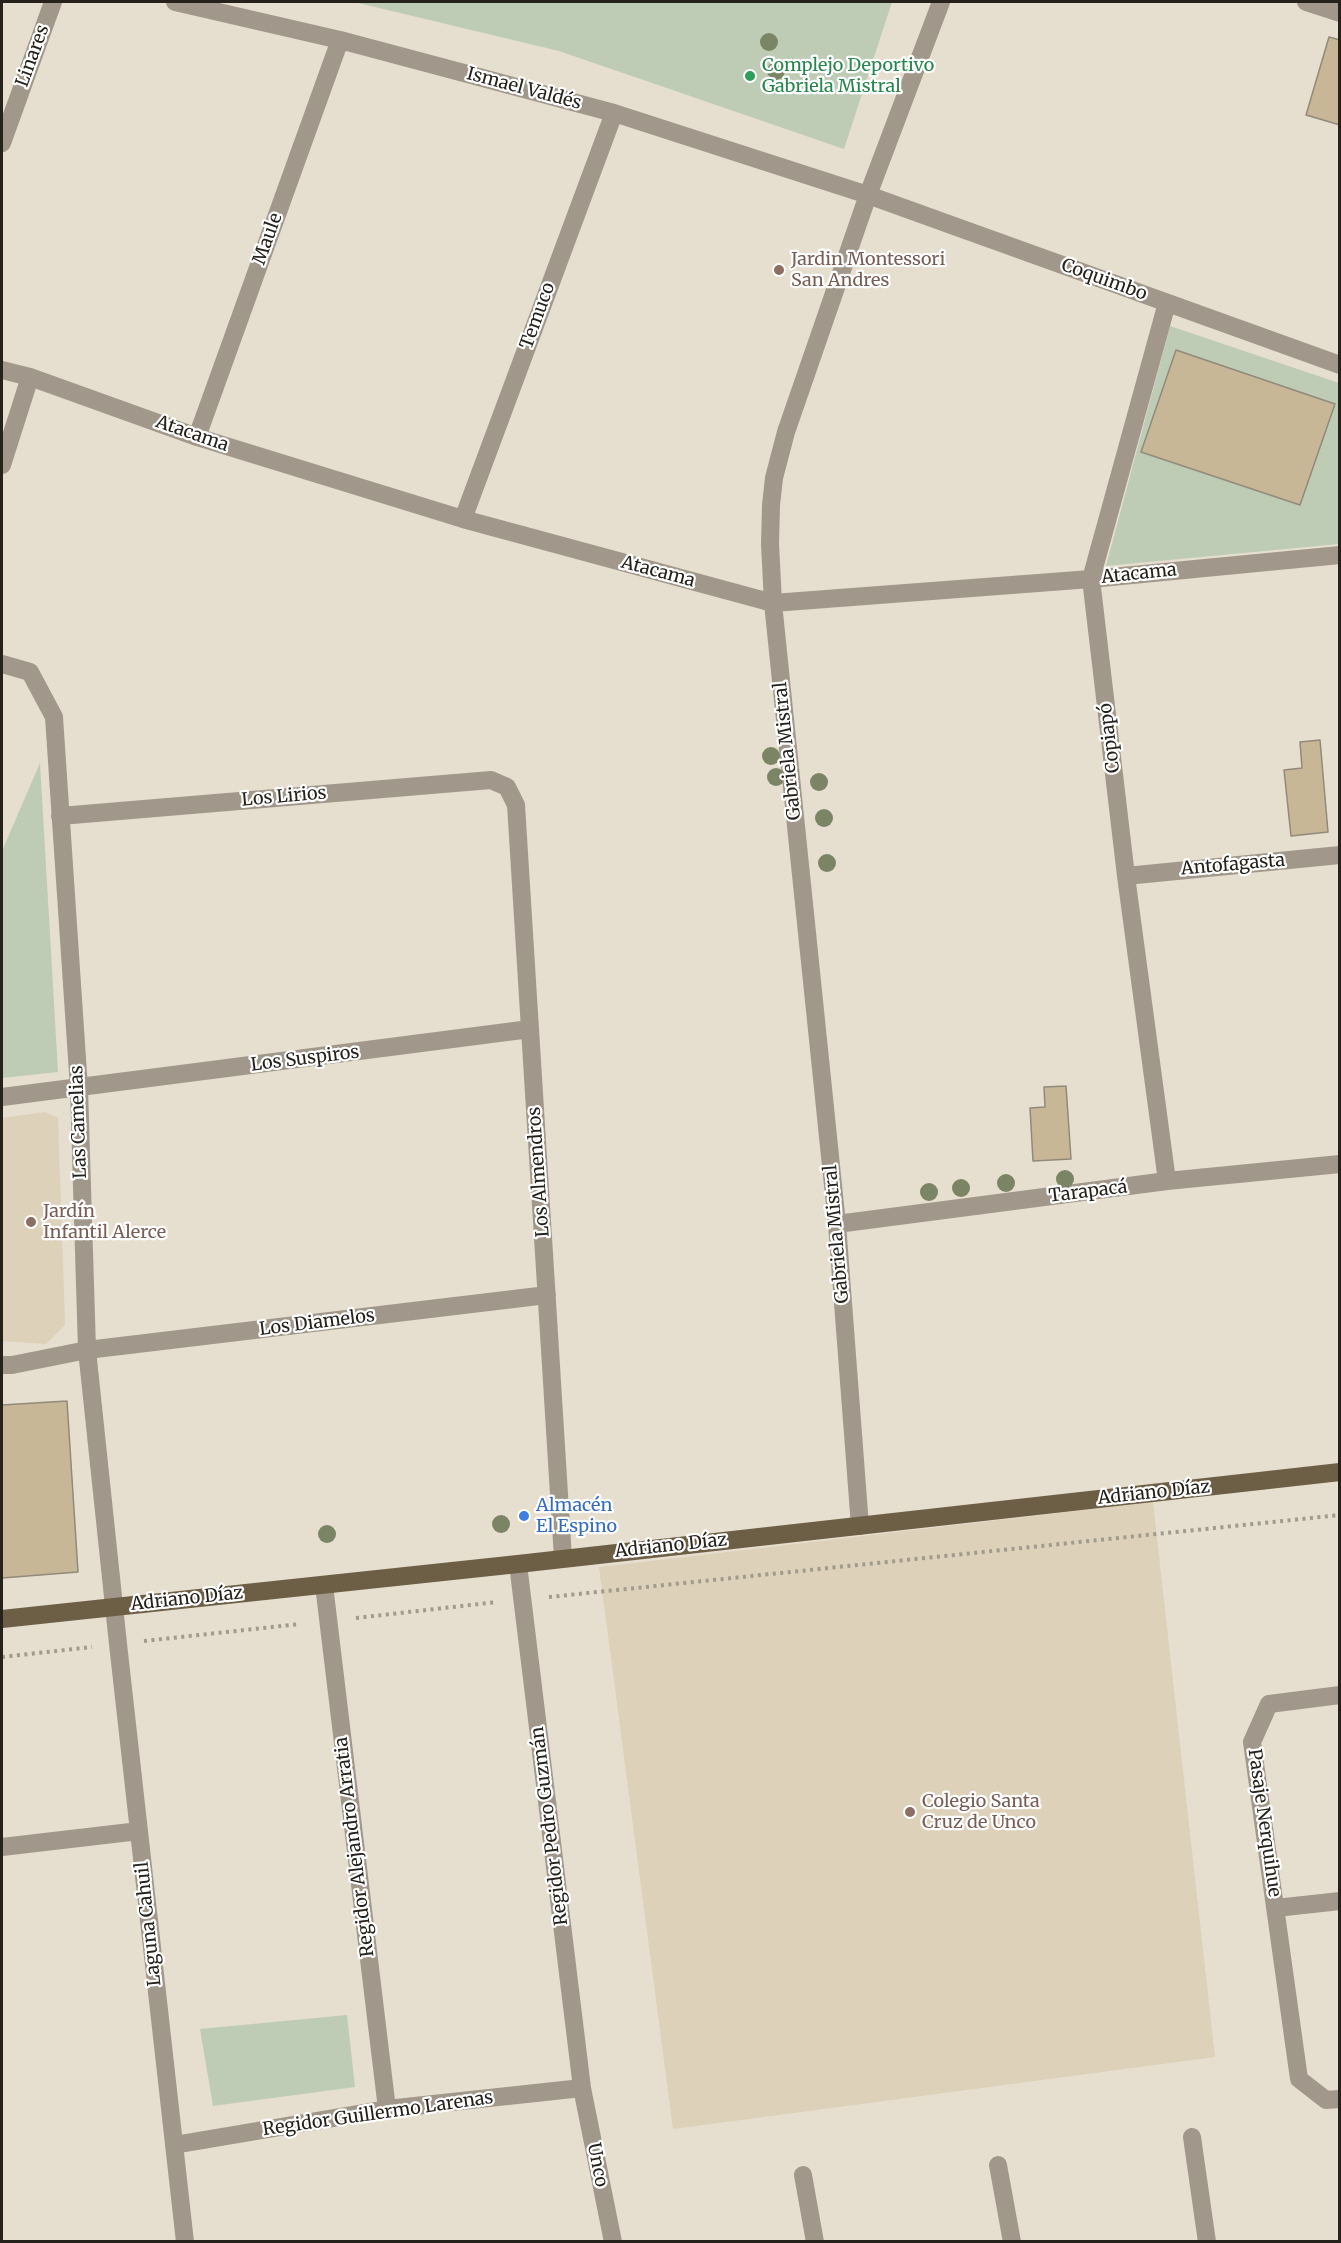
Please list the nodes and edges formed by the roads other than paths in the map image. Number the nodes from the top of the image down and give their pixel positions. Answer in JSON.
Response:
{"nodes":[{"id":1,"x":53,"y":2,"type":"edge"},
{"id":2,"x":175,"y":2,"type":"edge"},
{"id":3,"x":941,"y":2,"type":"edge"},
{"id":4,"x":1306,"y":2,"type":"edge"},
{"id":5,"x":1340,"y":12,"type":"edge"},
{"id":6,"x":340,"y":40,"type":"junction"},
{"id":7,"x":614,"y":113,"type":"junction"},
{"id":8,"x":2,"y":143,"type":"edge"},
{"id":9,"x":868,"y":195,"type":"junction"},
{"id":10,"x":1167,"y":303,"type":"junction"},
{"id":11,"x":1340,"y":365,"type":"edge"},
{"id":12,"x":2,"y":370,"type":"edge"},
{"id":13,"x":30,"y":377,"type":"junction"},
{"id":14,"x":197,"y":437,"type":"junction"},
{"id":15,"x":2,"y":465,"type":"edge"},
{"id":16,"x":463,"y":519,"type":"junction"},
{"id":17,"x":1340,"y":555,"type":"edge"},
{"id":18,"x":1091,"y":579,"type":"junction"},
{"id":19,"x":773,"y":603,"type":"junction"},
{"id":20,"x":2,"y":664,"type":"edge"},
{"id":21,"x":507,"y":787,"type":"joint"},
{"id":22,"x":60,"y":816,"type":"junction"},
{"id":23,"x":1340,"y":855,"type":"edge"},
{"id":24,"x":1126,"y":876,"type":"junction"},
{"id":25,"x":530,"y":1029,"type":"junction"},
{"id":26,"x":79,"y":1088,"type":"junction"},
{"id":27,"x":2,"y":1097,"type":"edge"},
{"id":28,"x":1340,"y":1164,"type":"edge"},
{"id":29,"x":1167,"y":1181,"type":"junction"},
{"id":30,"x":837,"y":1224,"type":"junction"},
{"id":31,"x":547,"y":1295,"type":"junction"},
{"id":32,"x":87,"y":1350,"type":"junction"},
{"id":33,"x":2,"y":1365,"type":"edge"},
{"id":34,"x":1340,"y":1472,"type":"edge"},
{"id":35,"x":860,"y":1526,"type":"junction"},
{"id":36,"x":563,"y":1558,"type":"junction"},
{"id":37,"x":518,"y":1564,"type":"junction"},
{"id":38,"x":324,"y":1585,"type":"junction"},
{"id":39,"x":114,"y":1606,"type":"junction"},
{"id":40,"x":2,"y":1619,"type":"edge"},
{"id":41,"x":1340,"y":1695,"type":"edge"},
{"id":42,"x":139,"y":1831,"type":"junction"},
{"id":43,"x":2,"y":1847,"type":"edge"},
{"id":44,"x":1340,"y":1901,"type":"edge"},
{"id":45,"x":1276,"y":1908,"type":"junction"},
{"id":46,"x":582,"y":2088,"type":"junction"},
{"id":47,"x":1340,"y":2099,"type":"edge"},
{"id":48,"x":387,"y":2109,"type":"junction"},
{"id":49,"x":1192,"y":2137,"type":"dead end"},
{"id":50,"x":174,"y":2145,"type":"junction"},
{"id":51,"x":998,"y":2165,"type":"dead end"},
{"id":52,"x":803,"y":2175,"type":"dead end"},
{"id":53,"x":185,"y":2241,"type":"edge"},
{"id":54,"x":613,"y":2241,"type":"edge"},
{"id":55,"x":815,"y":2241,"type":"edge"},
{"id":56,"x":1012,"y":2241,"type":"edge"},
{"id":57,"x":1207,"y":2241,"type":"edge"}],
"edges":[{"from":1,"to":8,"type":"street","name":"Linares"},
{"from":2,"to":6,"type":"street","name":"Ismael Valdés"},
{"from":3,"to":9,"type":"street","name":"Gabriela Mistral"},
{"from":4,"to":5,"type":"street"},
{"from":6,"to":7,"type":"street","name":"Ismael Valdés"},
{"from":6,"to":14,"type":"street","name":"Maule"},
{"from":7,"to":9,"type":"street","name":"Ismael Valdés"},
{"from":7,"to":16,"type":"street","name":"Temuco"},
{"from":9,"to":10,"type":"street","name":"Coquimbo"},
{"from":9,"to":19,"type":"street","name":"Gabriela Mistral"},
{"from":10,"to":11,"type":"street","name":"Coquimbo"},
{"from":10,"to":18,"type":"street","name":"Copiapó"},
{"from":12,"to":13,"type":"street","name":"Atacama"},
{"from":13,"to":14,"type":"street","name":"Atacama"},
{"from":13,"to":15,"type":"street"},
{"from":14,"to":16,"type":"street","name":"Atacama"},
{"from":16,"to":19,"type":"street","name":"Atacama"},
{"from":17,"to":18,"type":"street","name":"Atacama"},
{"from":18,"to":19,"type":"street","name":"Atacama"},
{"from":18,"to":24,"type":"street","name":"Copiapó"},
{"from":19,"to":30,"type":"street","name":"Gabriela Mistral"},
{"from":20,"to":22,"type":"street","name":"Las Camelias"},
{"from":21,"to":22,"type":"street","name":"Los Lirios"},
{"from":21,"to":25,"type":"street","name":"Los Almendros"},
{"from":22,"to":26,"type":"street","name":"Las Camelias"},
{"from":23,"to":24,"type":"street","name":"Antofagasta"},
{"from":24,"to":29,"type":"street","name":"Copiapó"},
{"from":25,"to":26,"type":"street","name":"Los Suspiros"},
{"from":25,"to":31,"type":"street","name":"Los Almendros"},
{"from":26,"to":27,"type":"street","name":"Los Suspiros"},
{"from":26,"to":32,"type":"street","name":"Las Camelias"},
{"from":28,"to":29,"type":"street","name":"Tarapacá"},
{"from":29,"to":30,"type":"street","name":"Tarapacá"},
{"from":30,"to":35,"type":"street","name":"Gabriela Mistral"},
{"from":31,"to":32,"type":"street","name":"Los Diamelos"},
{"from":31,"to":36,"type":"street","name":"Los Almendros"},
{"from":32,"to":33,"type":"street","name":"Los Diamelos"},
{"from":32,"to":39,"type":"street","name":"Las Camelias"},
{"from":34,"to":35,"type":"main road","name":"Adriano Díaz"},
{"from":35,"to":36,"type":"main road","name":"Adriano Díaz"},
{"from":36,"to":37,"type":"main road","name":"Adriano Díaz"},
{"from":37,"to":38,"type":"main road","name":"Adriano Díaz"},
{"from":37,"to":46,"type":"street","name":"Regidor Pedro Guzmán"},
{"from":38,"to":39,"type":"main road","name":"Adriano Díaz"},
{"from":38,"to":48,"type":"street","name":"Regidor Alejandro Arratia"},
{"from":39,"to":40,"type":"main road","name":"Adriano Díaz"},
{"from":39,"to":42,"type":"street","name":"Laguna Cahuil"},
{"from":41,"to":45,"type":"street","name":"Pasaje Nerquihue"},
{"from":42,"to":43,"type":"street"},
{"from":42,"to":50,"type":"street","name":"Laguna Cahuil"},
{"from":44,"to":45,"type":"street"},
{"from":45,"to":47,"type":"street"},
{"from":46,"to":48,"type":"street","name":"Regidor Guillermo Larenas"},
{"from":46,"to":54,"type":"street","name":"Unco"},
{"from":48,"to":50,"type":"street","name":"Regidor Guillermo Larenas"},
{"from":49,"to":57,"type":"street"},
{"from":50,"to":53,"type":"street","name":"Laguna Cahuil"},
{"from":51,"to":56,"type":"street"},
{"from":52,"to":55,"type":"street"}]}
